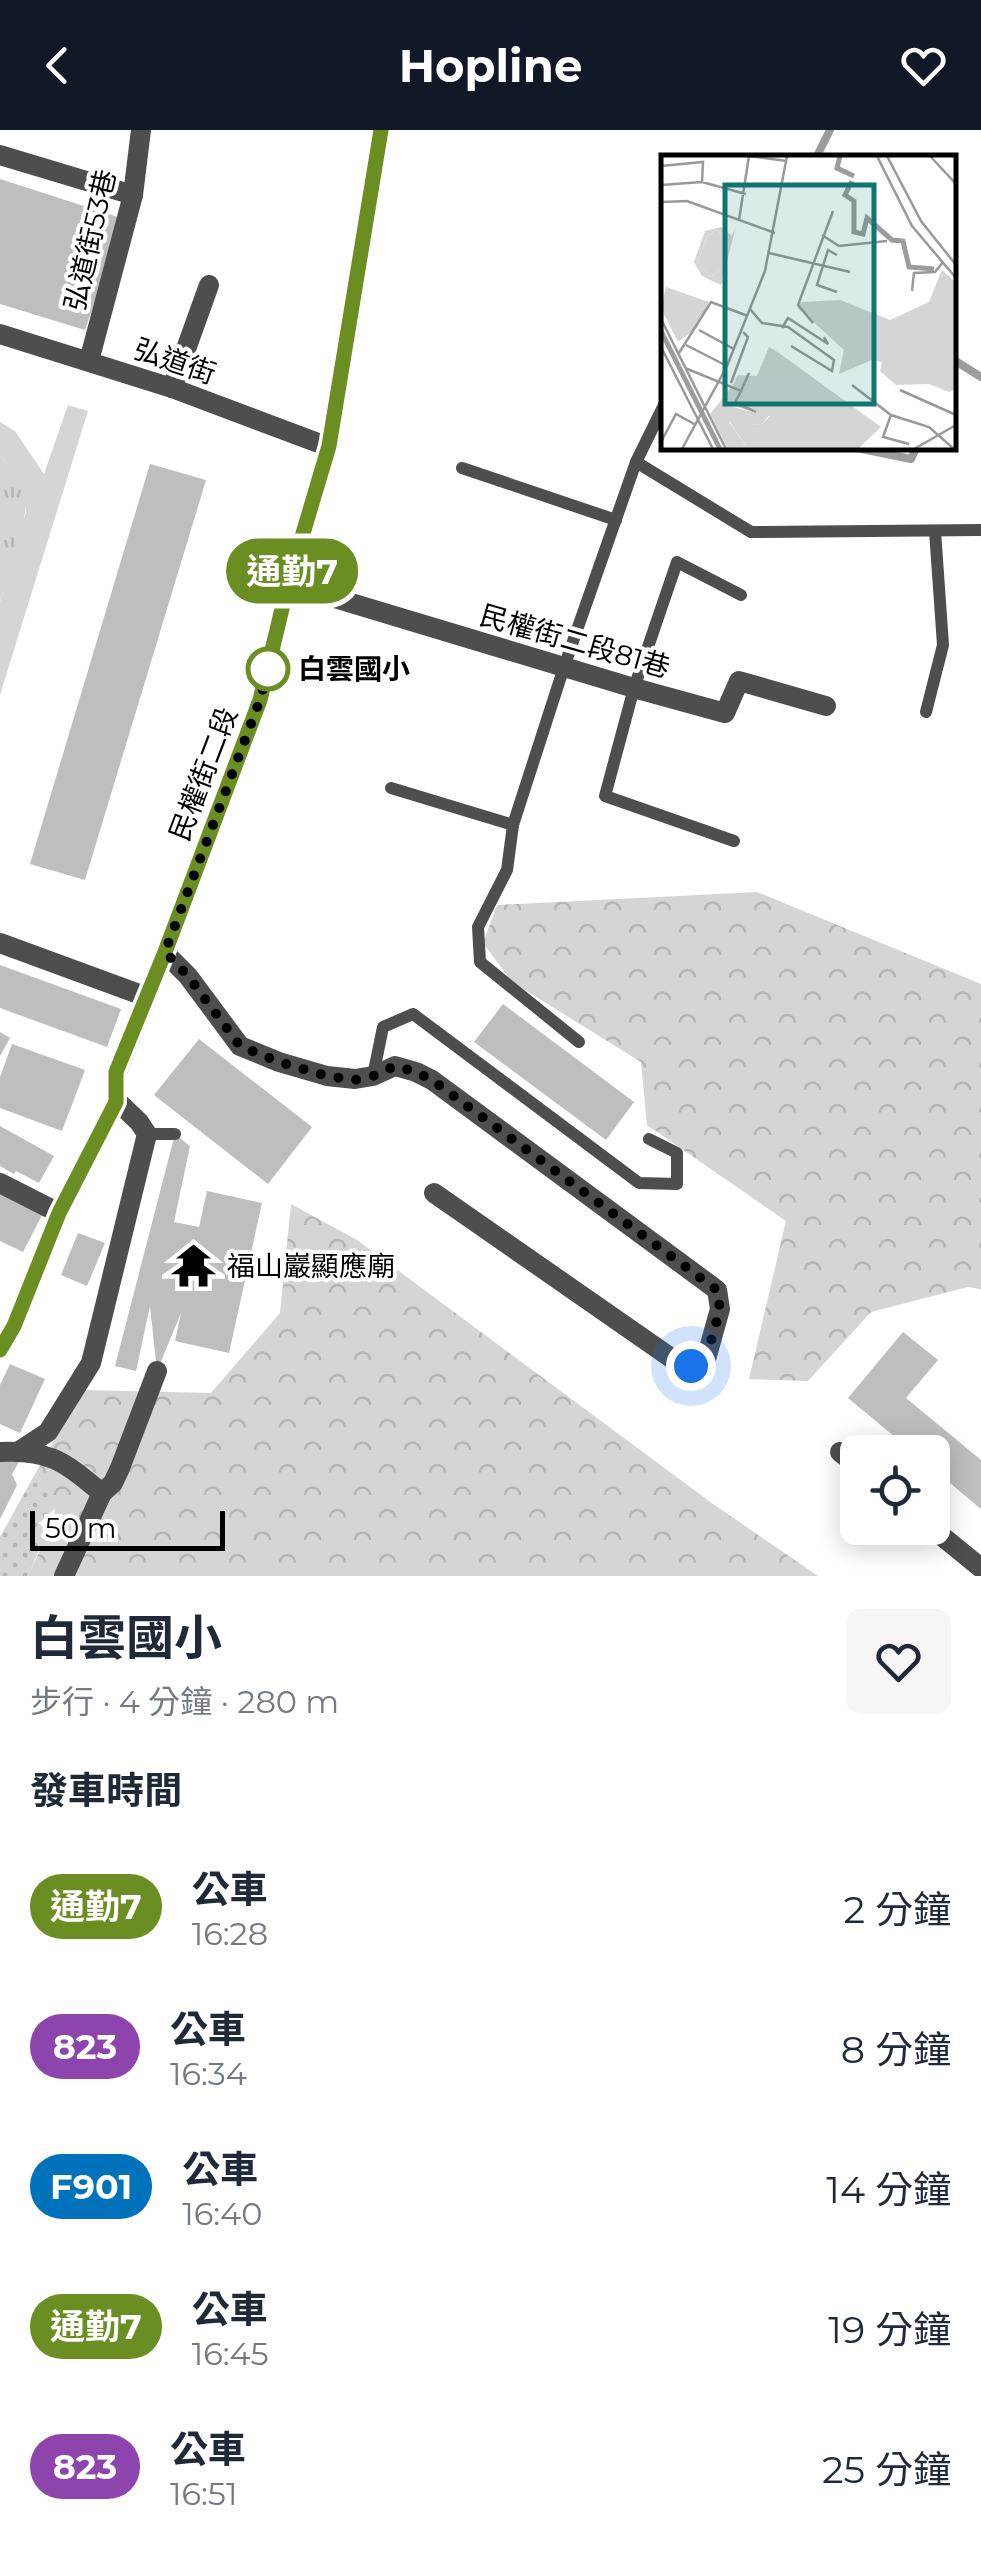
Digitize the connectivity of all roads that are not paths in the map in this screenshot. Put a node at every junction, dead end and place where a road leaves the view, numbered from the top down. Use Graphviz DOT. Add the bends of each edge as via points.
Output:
graph roads {
  1 [pos="140,130"];
  2 [pos="381,130"];
  3 [pos="0,156"];
  4 [pos="134,195"];
  5 [pos="209,284"];
  6 [pos="0,334"];
  7 [pos="88,361"];
  8 [pos="172,388"];
  9 [pos="661,411"];
  10 [pos="329,446"];
  11 [pos="636,462"];
  12 [pos="462,468"];
  13 [pos="616,520"];
  14 [pos="981,530"];
  15 [pos="935,531"];
  16 [pos="288,584"];
  17 [pos="741,596"];
  18 [pos="564,667"];
  19 [pos="634,688"];
  20 [pos="826,706"];
  21 [pos="926,712"];
  22 [pos="391,788"];
  23 [pos="513,825"];
  24 [pos="734,841"];
  25 [pos="0,943"];
  26 [pos="165,952"];
  27 [pos="147,996"];
  28 [pos="580,1042"];
  29 [pos="373,1076"];
  30 [pos="116,1102"];
  31 [pos="147,1134"];
  32 [pos="175,1134"];
  33 [pos="649,1138"];
  34 [pos="0,1182"];
  35 [pos="434,1193"];
  36 [pos="59,1213"];
  37 [pos="7,1322"];
  38 [pos="0,1350"];
  39 [pos="157,1371"];
  40 [pos="9,1451"];
  41 [pos="102,1494"];
  42 [pos="950,1543"];
  43 [pos="981,1568"];
  44 [pos="64,1576"];
  1 -- 4 [label="street, 弘道街53巷"];
  2 -- 10 [label="street, 民權街二段"];
  3 -- 4 [label="street"];
  4 -- 7 [label="street, 弘道街53巷"];
  5 -- 8 [label="street"];
  6 -- 7 [label="street, 弘道街"];
  7 -- 8 [label="street, 弘道街"];
  8 -- 10 [label="street, 弘道街"];
  9 -- 11 [label="lane"];
  10 -- 16 [label="street, 民權街二段"];
  11 -- 13 [label="lane"];
  11 -- 15 [label="lane" via="751,532"];
  12 -- 13 [label="lane"];
  13 -- 18 [label="lane"];
  14 -- 15 [label="lane"];
  15 -- 21 [label="lane" via="943,645"];
  16 -- 18 [label="street, 民權街二段81巷"];
  16 -- 26 [label="street, 民權街二段" via="260,700"];
  17 -- 19 [label="lane" via="676,562"];
  18 -- 19 [label="street, 民權街二段81巷"];
  18 -- 23 [label="lane"];
  19 -- 20 [label="street, 民權街二段81巷" via="725,713 739,680"];
  19 -- 24 [label="lane" via="604,796"];
  22 -- 23 [label="lane"];
  23 -- 28 [label="lane" via="507,870 478,926 480,962"];
  25 -- 27 [label="street"];
  26 -- 27 [label="street, 民權街二段"];
  26 -- 29 [label="street" via="240,1046 327,1076"];
  27 -- 30 [label="street, 民權街二段" via="116,1072"];
  29 -- 33 [label="lane" via="383,1027 413,1014 639,1182 677,1184 676,1153"];
  29 -- 35 [label="street" via="395,1066 432,1080 717,1290 720,1309 706,1359 691,1366 676,1362"];
  30 -- 31 [label="street"];
  30 -- 36 [label="street, 民權街二段"];
  31 -- 32 [label="lane"];
  31 -- 40 [label="street" via="91,1363 48,1432"];
  34 -- 36 [label="street"];
  36 -- 37 [label="street, 民權街二段"];
  37 -- 38 [label="street, 民權街二段"];
  39 -- 41 [label="street" via="120,1468"];
  40 -- 41 [label="street" via="60,1459"];
  41 -- 44 [label="street"];
  42 -- 43 [label="street"];
}
